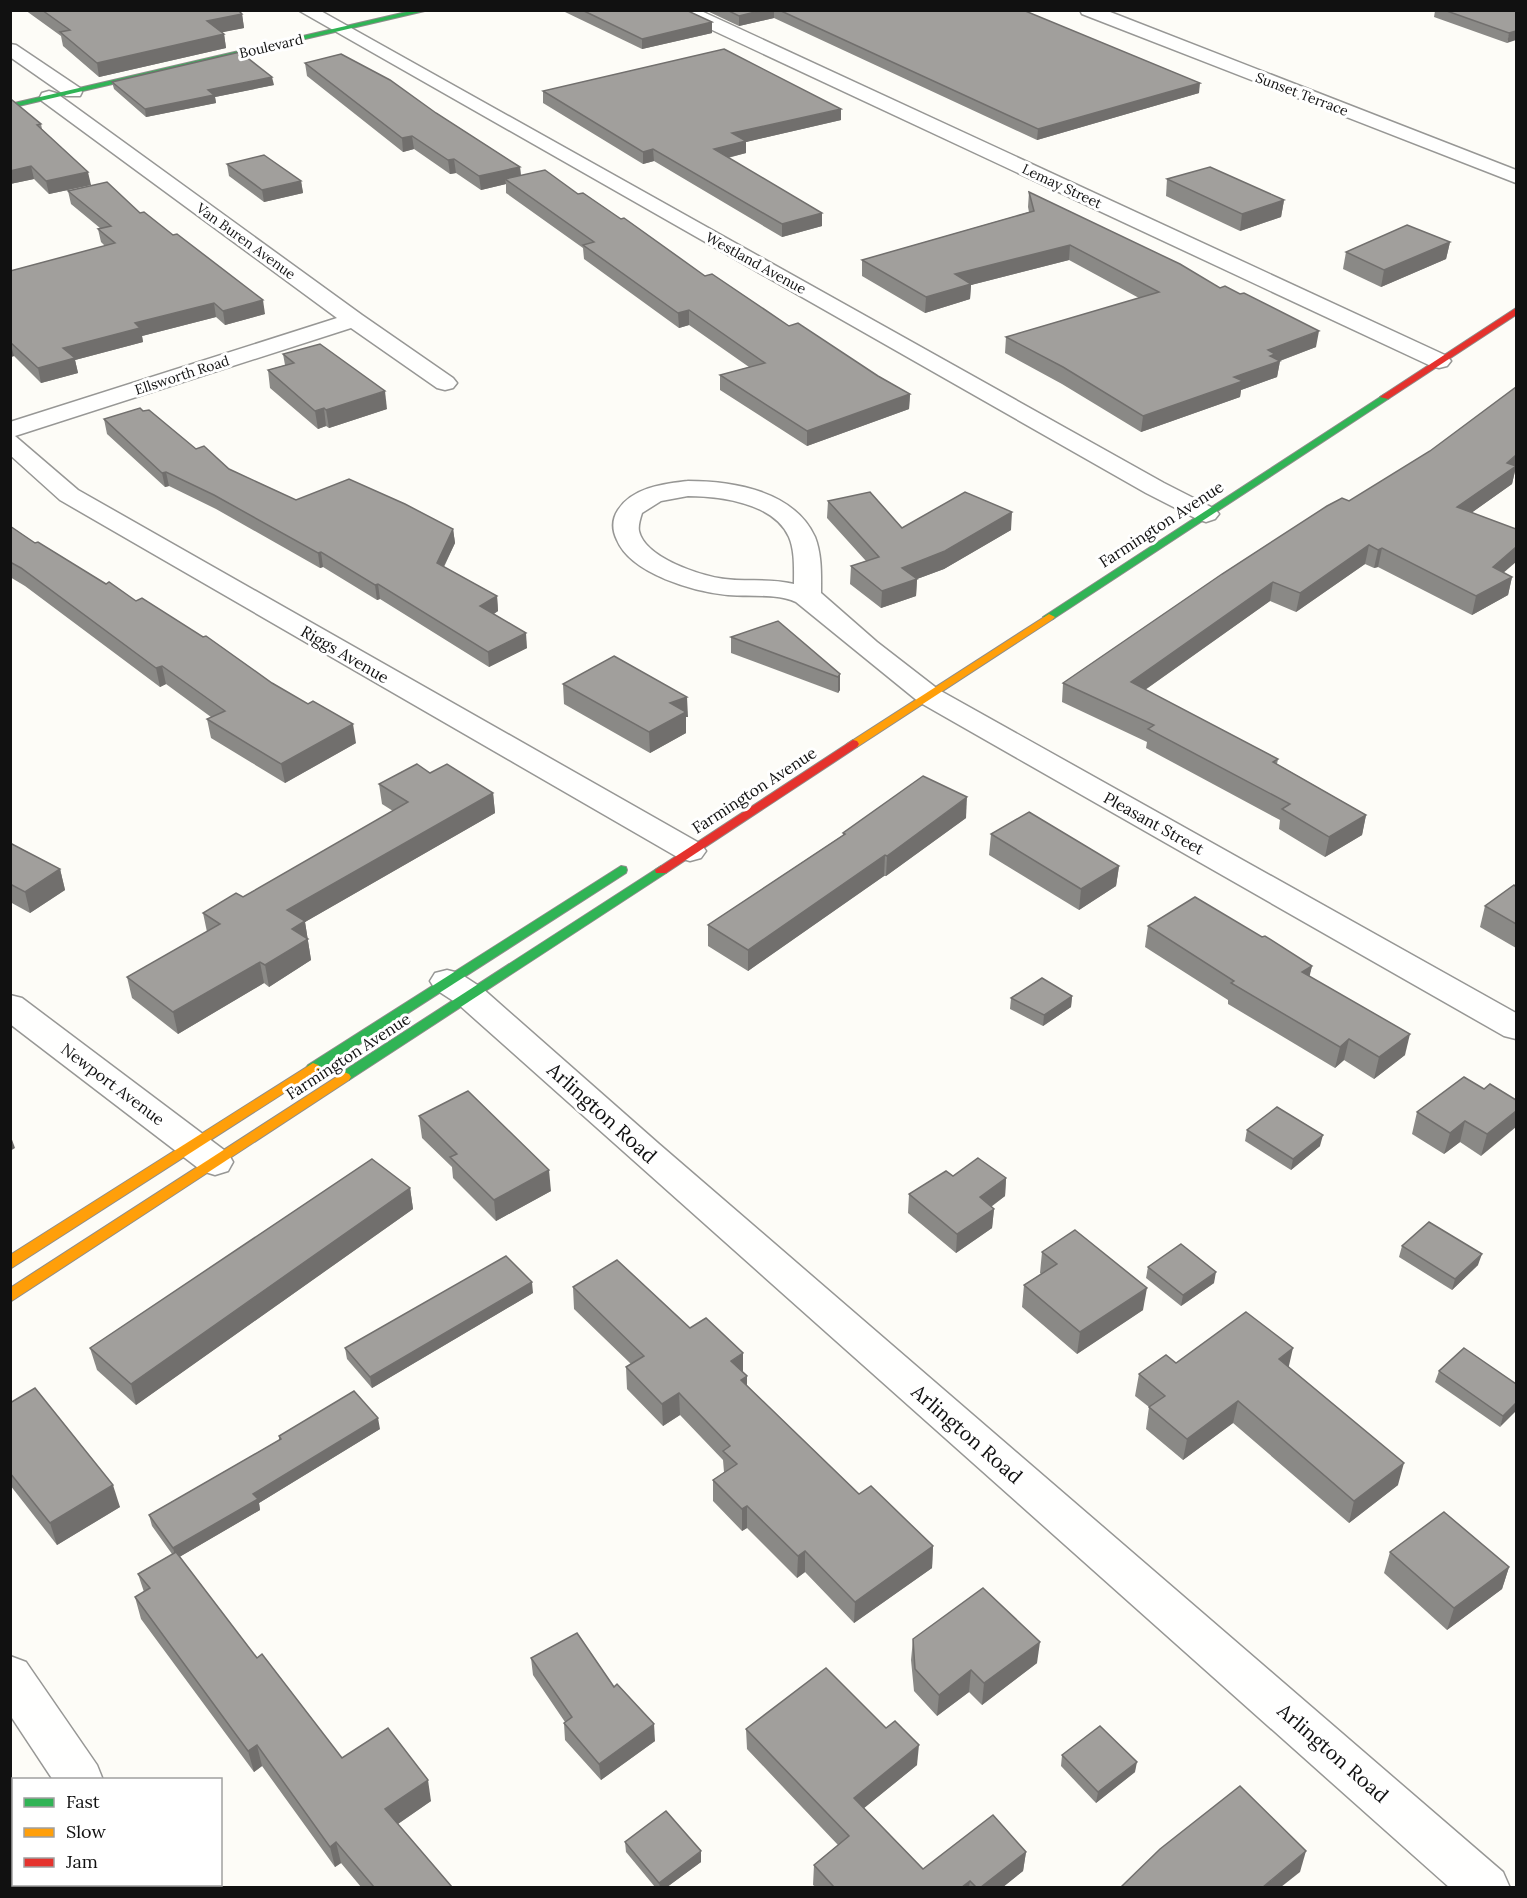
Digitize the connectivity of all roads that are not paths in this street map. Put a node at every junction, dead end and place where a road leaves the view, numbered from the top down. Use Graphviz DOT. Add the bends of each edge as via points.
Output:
graph roads {
  1 [pos="306,10"];
  2 [pos="426,10"];
  3 [pos="684,10"];
  4 [pos="1088,10"];
  5 [pos="341,30"];
  6 [pos="10,49"];
  7 [pos="73,92"];
  8 [pos="49,97"];
  9 [pos="10,106"];
  10 [pos="1516,177"];
  11 [pos="1516,311"];
  12 [pos="354,320"];
  13 [pos="1430,353"];
  14 [pos="1402,364"];
  15 [pos="445,383"];
  16 [pos="10,430"];
  17 [pos="10,442"];
  18 [pos="1191,506"];
  19 [pos="807,596"];
  20 [pos="915,686"];
  21 [pos="675,842"];
  22 [pos="629,864"];
  23 [pos="458,988"];
  24 [pos="10,1006"];
  25 [pos="1516,1028"];
  26 [pos="204,1154"];
  27 [pos="10,1263"];
  28 [pos="10,1296"];
  29 [pos="10,1676"];
  30 [pos="79,1778"];
  31 [pos="1486,1887"];
  1 -- 5 [label="street, Westland Avenue"];
  2 -- 5 [label="main road, Boulevard"];
  3 -- 13 [label="street, Lemay Street"];
  4 -- 10 [label="street, Sunset Terrace"];
  5 -- 7 [label="main road, Boulevard"];
  5 -- 18 [label="street, Westland Avenue"];
  6 -- 7 [label="street"];
  7 -- 8 [label="main road, Boulevard"];
  8 -- 9 [label="main road, Boulevard"];
  8 -- 12 [label="street, Van Buren Avenue"];
  11 -- 13 [label="main road, Farmington Avenue"];
  12 -- 15 [label="street, Van Buren Avenue"];
  12 -- 16 [label="street, Ellsworth Road"];
  13 -- 14 [label="main road, Farmington Avenue"];
  13 -- 18 [label="main road, Farmington Avenue"];
  17 -- 21 [label="street, Riggs Avenue" via="69,495"];
  18 -- 20 [label="main road, Farmington Avenue"];
  19 -- 19 [label="street, Pleasant Street" via="802,536 790,520 762,502 722,490 680,488 645,499 627,516 627,535 636,549 654,563 684,577 725,587 771,589"];
  19 -- 20 [label="street, Pleasant Street"];
  20 -- 21 [label="main road, Farmington Avenue"];
  20 -- 25 [label="street, Pleasant Street"];
  21 -- 23 [label="main road, Farmington Avenue"];
  22 -- 23 [label="main road, Farmington Avenue"];
  23 -- 26 [label="main road, Farmington Avenue"];
  23 -- 26 [label="main road, Farmington Avenue"];
  23 -- 31 [label="street, Arlington Road"];
  24 -- 26 [label="street, Newport Avenue"];
  26 -- 27 [label="main road, Farmington Avenue"];
  26 -- 28 [label="main road, Farmington Avenue"];
  29 -- 30 [label="street"];
}
